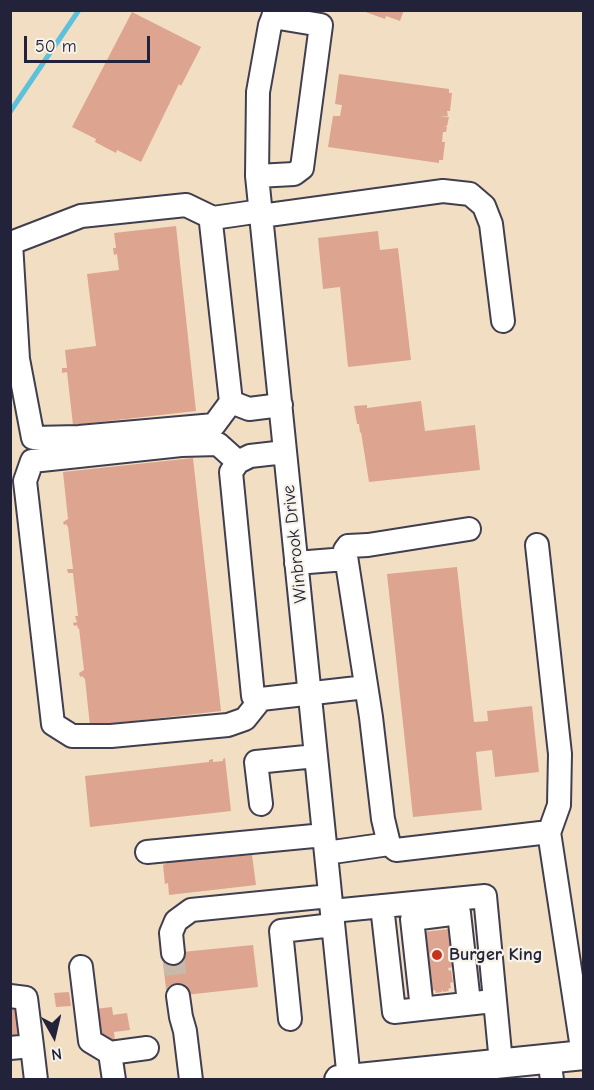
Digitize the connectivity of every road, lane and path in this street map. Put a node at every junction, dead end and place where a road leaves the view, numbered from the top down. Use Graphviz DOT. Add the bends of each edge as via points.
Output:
graph roads {
  1 [pos="274,14"];
  2 [pos="257,176"];
  3 [pos="261,213"];
  4 [pos="213,218"];
  5 [pos="503,321"];
  6 [pos="231,402"];
  7 [pos="280,405"];
  8 [pos="285,452"];
  9 [pos="238,462"];
  10 [pos="469,529"];
  11 [pos="537,545"];
  12 [pos="346,559"];
  13 [pos="297,563"];
  14 [pos="366,687"];
  15 [pos="310,693"];
  16 [pos="261,699"];
  17 [pos="316,756"];
  18 [pos="261,804"];
  19 [pos="549,833"];
  20 [pos="325,844"];
  21 [pos="389,844"];
  22 [pos="147,852"];
  23 [pos="278,900"];
  24 [pos="382,906"];
  25 [pos="332,910"];
  26 [pos="281,931"];
  27 [pos="173,953"];
  28 [pos="81,967"];
  29 [pos="10,996"];
  30 [pos="178,996"];
  31 [pos="495,1000"];
  32 [pos="469,1004"];
  33 [pos="422,1009"];
  34 [pos="290,1019"];
  35 [pos="21,1047"];
  36 [pos="147,1048"];
  37 [pos="110,1053"];
  38 [pos="583,1055"];
  39 [pos="485,1069"];
  40 [pos="550,1069"];
  41 [pos="345,1079"];
  42 [pos="36,1080"];
  43 [pos="114,1080"];
  44 [pos="191,1080"];
  1 -- 2 [label="street, Winbrook Drive" via="258,92"];
  1 -- 2 [label="street" via="321,26 302,168 294,174"];
  2 -- 3 [label="street, Winbrook Drive"];
  3 -- 4 [label="street"];
  3 -- 5 [label="street" via="443,191 470,194 484,206 491,224"];
  3 -- 7 [label="street, Winbrook Drive"];
  4 -- 6 [label="street"];
  4 -- 6 [label="street" via="186,205 81,216 11,243 18,359 33,438 214,425"];
  6 -- 7 [label="street" via="249,409"];
  7 -- 8 [label="street, Winbrook Drive"];
  8 -- 9 [label="street" via="250,456"];
  8 -- 13 [label="street, Winbrook Drive"];
  9 -- 16 [label="street" via="231,472 253,696"];
  9 -- 16 [label="street" via="218,444 181,445 32,461 25,481 53,724 72,736 228,724 244,719"];
  10 -- 12 [label="street" via="348,546"];
  11 -- 19 [label="street" via="560,754 559,805"];
  12 -- 13 [label="street"];
  12 -- 14 [label="street"];
  13 -- 15 [label="street, Winbrook Drive"];
  14 -- 15 [label="street"];
  14 -- 21 [label="street"];
  15 -- 16 [label="street"];
  15 -- 17 [label="street, Winbrook Drive"];
  17 -- 18 [label="street" via="256,762"];
  17 -- 20 [label="street, Winbrook Drive"];
  19 -- 21 [label="street" via="396,850"];
  19 -- 38 [label="street"];
  20 -- 21 [label="street"];
  20 -- 22 [label="street"];
  20 -- 25 [label="street, Winbrook Drive"];
  23 -- 25 [label="street"];
  23 -- 26 [label="street"];
  23 -- 27 [label="street" via="191,910 176,921 171,933"];
  24 -- 25 [label="street"];
  24 -- 31 [label="street" via="485,896"];
  24 -- 33 [label="street" via="394,1012"];
  25 -- 26 [label="street"];
  25 -- 41 [label="street, Winbrook Drive"];
  26 -- 34 [label="street"];
  28 -- 37 [label="street" via="90,1041"];
  29 -- 35 [label="street" via="26,998"];
  30 -- 44 [label="street"];
  31 -- 32 [label="street"];
  31 -- 39 [label="street"];
  32 -- 33 [label="street"];
  32 -- 33 [label="street" via="459,913 412,919"];
  35 -- 42 [label="street"];
  36 -- 37 [label="street"];
  37 -- 43 [label="street"];
  38 -- 40 [label="main road"];
  39 -- 40 [label="main road"];
  39 -- 41 [label="main road"];
}
